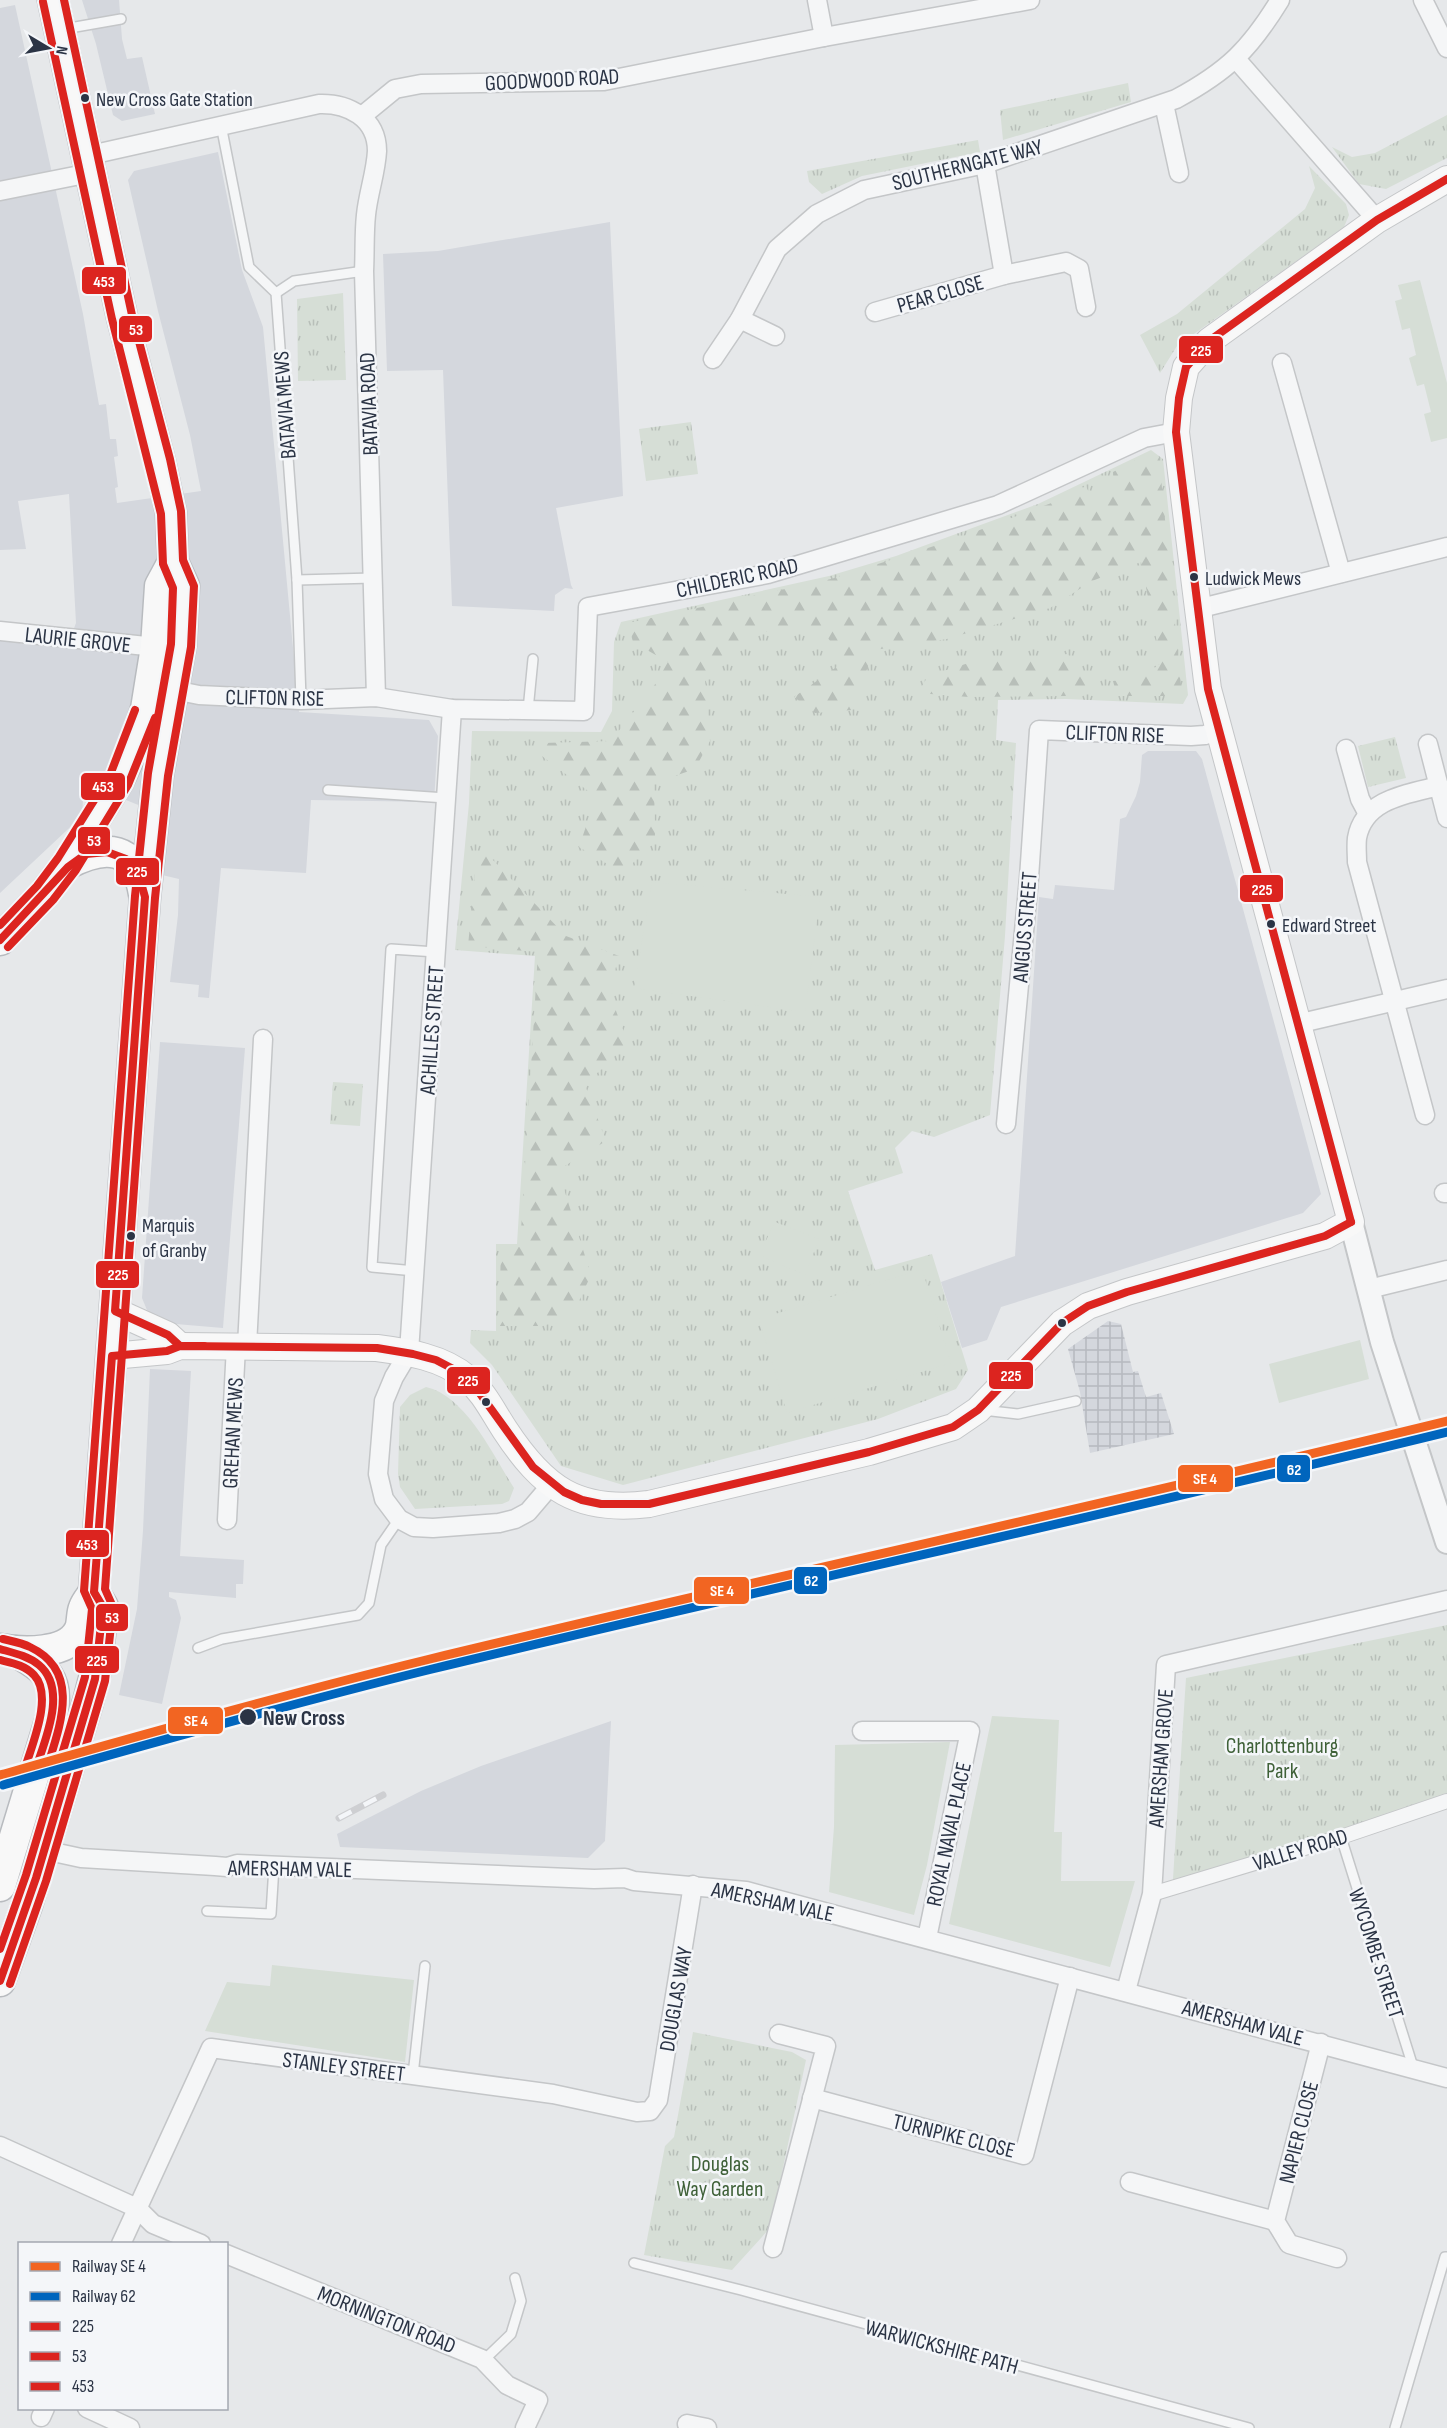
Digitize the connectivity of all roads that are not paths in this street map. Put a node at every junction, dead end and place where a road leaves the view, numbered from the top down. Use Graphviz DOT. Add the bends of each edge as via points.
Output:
graph roads {
  1 [pos="52,0"];
  2 [pos="817,0"];
  3 [pos="1030,0"];
  4 [pos="1280,0"];
  5 [pos="1423,0"];
  6 [pos="121,20"];
  7 [pos="59,30"];
  8 [pos="824,37"];
  9 [pos="1447,48"];
  10 [pos="1236,59"];
  11 [pos="1164,104"];
  12 [pos="362,116"];
  13 [pos="221,125"];
  14 [pos="88,164"];
  15 [pos="985,164"];
  16 [pos="1179,173"];
  17 [pos="1447,178"];
  18 [pos="0,191"];
  19 [pos="1377,219"];
  20 [pos="364,271"];
  21 [pos="1004,275"];
  22 [pos="276,292"];
  23 [pos="1086,307"];
  24 [pos="875,312"];
  25 [pos="740,319"];
  26 [pos="775,336"];
  27 [pos="713,359"];
  28 [pos="1282,363"];
  29 [pos="1176,432"];
  30 [pos="1447,547"];
  31 [pos="173,562"];
  32 [pos="1341,573"];
  33 [pos="373,578"];
  34 [pos="297,580"];
  35 [pos="1197,609"];
  36 [pos="0,631"];
  37 [pos="156,647"];
  38 [pos="533,659"];
  39 [pos="174,690"];
  40 [pos="376,697"];
  41 [pos="302,700"];
  42 [pos="452,709"];
  43 [pos="528,710"];
  44 [pos="1218,729"];
  45 [pos="1038,730"];
  46 [pos="1428,744"];
  47 [pos="1346,749"];
  48 [pos="1439,786"];
  49 [pos="328,790"];
  50 [pos="446,798"];
  51 [pos="1368,814"];
  52 [pos="1447,818"];
  53 [pos="67,864"];
  54 [pos="145,897"];
  55 [pos="0,940"];
  56 [pos="436,952"];
  57 [pos="1447,989"];
  58 [pos="1394,1001"];
  59 [pos="1298,1024"];
  60 [pos="262,1039"];
  61 [pos="1425,1115"];
  62 [pos="1006,1124"];
  63 [pos="1350,1222"];
  64 [pos="415,1270"];
  65 [pos="1447,1270"];
  66 [pos="1369,1289"];
  67 [pos="115,1311"];
  68 [pos="180,1346"];
  69 [pos="242,1346"];
  70 [pos="409,1352"];
  71 [pos="112,1356"];
  72 [pos="1076,1401"];
  73 [pos="978,1410"];
  74 [pos="551,1485"];
  75 [pos="227,1520"];
  76 [pos="399,1520"];
  77 [pos="1447,1542"];
  78 [pos="94,1592"];
  79 [pos="1447,1600"];
  80 [pos="198,1648"];
  81 [pos="7,1650"];
  82 [pos="862,1731"];
  83 [pos="1447,1801"];
  84 [pos="1341,1837"];
  85 [pos="46,1843"];
  86 [pos="274,1866"];
  87 [pos="693,1885"];
  88 [pos="0,1886"];
  89 [pos="1152,1894"];
  90 [pos="207,1911"];
  91 [pos="927,1938"];
  92 [pos="425,1966"];
  93 [pos="1070,1977"];
  94 [pos="0,1981"];
  95 [pos="1126,1991"];
  96 [pos="779,2034"];
  97 [pos="1321,2043"];
  98 [pos="1414,2070"];
  99 [pos="412,2075"];
  100 [pos="1447,2078"];
  101 [pos="812,2098"];
  102 [pos="650,2110"];
  103 [pos="0,2146"];
  104 [pos="1130,2182"];
  105 [pos="137,2208"];
  106 [pos="1275,2221"];
  107 [pos="122,2242"];
  108 [pos="196,2242"];
  109 [pos="773,2248"];
  110 [pos="228,2255"];
  111 [pos="1447,2257"];
  112 [pos="1336,2258"];
  113 [pos="634,2264"];
  114 [pos="515,2278"];
  115 [pos="484,2360"];
  116 [pos="89,2410"];
  117 [pos="687,2424"];
  118 [pos="130,2428"];
  119 [pos="525,2428"];
  120 [pos="707,2428"];
  121 [pos="1249,2428"];
  122 [pos="1395,2428"];
  1 -- 7 [label="highway"];
  2 -- 8 [label="street"];
  3 -- 8 [label="street, GOODWOOD ROAD"];
  4 -- 10 [label="street, SOUTHERNGATE WAY" via="1260,33"];
  5 -- 9 [label="street"];
  6 -- 7 [label="lane"];
  7 -- 14 [label="highway"];
  8 -- 12 [label="street, GOODWOOD ROAD" via="604,81 421,84 395,89"];
  10 -- 11 [label="street, SOUTHERNGATE WAY" via="1204,83"];
  10 -- 19 [label="street"];
  11 -- 15 [label="street, SOUTHERNGATE WAY"];
  11 -- 16 [label="street"];
  12 -- 13 [label="street" via="347,107 319,104"];
  12 -- 20 [label="street, BATAVIA ROAD" via="372,130 377,150 366,215"];
  13 -- 14 [label="street"];
  13 -- 22 [label="lane" via="249,267"];
  14 -- 18 [label="street"];
  14 -- 31 [label="highway" via="169,503"];
  15 -- 21 [label="street, PEAR CLOSE"];
  15 -- 25 [label="street, SOUTHERNGATE WAY" via="864,190 817,214 777,249"];
  17 -- 19 [label="main road"];
  19 -- 29 [label="main road" via="1209,341 1186,367"];
  20 -- 22 [label="lane" via="294,281"];
  20 -- 33 [label="street, BATAVIA ROAD"];
  21 -- 23 [label="street, PEAR CLOSE" via="1066,262 1079,269"];
  21 -- 24 [label="street, PEAR CLOSE"];
  22 -- 34 [label="lane, BATAVIA MEWS"];
  25 -- 26 [label="street"];
  25 -- 27 [label="street, SOUTHERNGATE WAY"];
  28 -- 32 [label="street"];
  29 -- 35 [label="main road"];
  29 -- 43 [label="street, CHILDERIC ROAD" via="1144,438 998,505 768,574 588,607 584,711"];
  30 -- 32 [label="street"];
  31 -- 37 [label="highway" via="160,586"];
  31 -- 39 [label="highway" via="184,586"];
  32 -- 35 [label="street"];
  33 -- 34 [label="lane"];
  33 -- 40 [label="street, BATAVIA ROAD"];
  34 -- 41 [label="lane, BATAVIA MEWS"];
  35 -- 44 [label="main road"];
  36 -- 37 [label="street, LAURIE GROVE"];
  37 -- 53 [label="highway" via="146,709 130,756"];
  38 -- 43 [label="lane"];
  39 -- 41 [label="street, CLIFTON RISE" via="199,695"];
  39 -- 54 [label="highway" via="157,783"];
  40 -- 41 [label="street, CLIFTON RISE"];
  40 -- 42 [label="street, CHILDERIC ROAD"];
  42 -- 43 [label="street, CHILDERIC ROAD"];
  42 -- 50 [label="street, ACHILLES STREET"];
  44 -- 45 [label="street, CLIFTON RISE" via="1191,736"];
  44 -- 59 [label="main road"];
  45 -- 62 [label="street, ANGUS STREET" via="1029,878"];
  46 -- 48 [label="street"];
  47 -- 51 [label="street"];
  48 -- 51 [label="street" via="1386,800"];
  48 -- 52 [label="street"];
  49 -- 50 [label="lane"];
  50 -- 56 [label="street, ACHILLES STREET"];
  51 -- 58 [label="street" via="1357,837 1357,862"];
  53 -- 54 [label="highway" via="102,850 114,853 135,865"];
  53 -- 55 [label="highway"];
  54 -- 67 [label="highway"];
  56 -- 64 [label="street, ACHILLES STREET"];
  56 -- 64 [label="lane" via="391,949 381,1091 372,1268"];
  57 -- 58 [label="street"];
  58 -- 59 [label="street"];
  58 -- 61 [label="street"];
  59 -- 63 [label="main road"];
  60 -- 69 [label="street, GREHAN MEWS"];
  63 -- 66 [label="street"];
  63 -- 73 [label="main road" via="1325,1236 1088,1306 1062,1323"];
  64 -- 70 [label="street, ACHILLES STREET"];
  65 -- 66 [label="street"];
  66 -- 77 [label="street" via="1382,1342"];
  67 -- 68 [label="main road" via="168,1335"];
  67 -- 71 [label="highway"];
  68 -- 69 [label="main road"];
  68 -- 71 [label="main road" via="167,1351"];
  69 -- 70 [label="main road"];
  69 -- 75 [label="street, GREHAN MEWS"];
  70 -- 74 [label="main road" via="449,1366 468,1378 485,1397 529,1465"];
  70 -- 76 [label="street" via="384,1401 378,1474 384,1499"];
  71 -- 78 [label="highway"];
  72 -- 73 [label="lane" via="1018,1414"];
  73 -- 74 [label="main road" via="953,1427 918,1439 649,1504 610,1506 581,1500"];
  74 -- 76 [label="street" via="528,1512 499,1523 433,1528 414,1527"];
  76 -- 80 [label="lane" via="381,1545 369,1603 358,1615 222,1639"];
  78 -- 81 [label="highway" via="84,1607 81,1628 70,1642 60,1647"];
  78 -- 85 [label="highway, bridge" via="103,1607 96,1671"];
  79 -- 89 [label="street, AMERSHAM GROVE" via="1166,1665"];
  81 -- 88 [label="highway, bridge" via="44,1670 55,1700"];
  82 -- 91 [label="street, ROYAL NAVAL PLACE" via="970,1731"];
  83 -- 84 [label="street, VALLEY ROAD"];
  84 -- 89 [label="street, VALLEY ROAD"];
  84 -- 98 [label="lane, WYCOMBE STREET"];
  85 -- 86 [label="street, AMERSHAM VALE" via="81,1858"];
  85 -- 94 [label="highway"];
  86 -- 87 [label="street, AMERSHAM VALE" via="625,1878"];
  86 -- 90 [label="lane" via="271,1914"];
  87 -- 91 [label="street, AMERSHAM VALE" via="746,1891"];
  87 -- 102 [label="street, DOUGLAS WAY" via="658,2100"];
  89 -- 95 [label="street, AMERSHAM GROVE"];
  91 -- 93 [label="street, AMERSHAM VALE"];
  92 -- 99 [label="lane"];
  93 -- 95 [label="street, AMERSHAM VALE"];
  93 -- 101 [label="street, TURNPIKE CLOSE" via="1024,2154"];
  95 -- 97 [label="street, AMERSHAM VALE"];
  96 -- 101 [label="street" via="826,2046"];
  97 -- 98 [label="street, AMERSHAM VALE"];
  97 -- 106 [label="street, NAPIER CLOSE"];
  98 -- 100 [label="street, AMERSHAM VALE"];
  99 -- 102 [label="street, STANLEY STREET" via="553,2094 637,2112"];
  99 -- 105 [label="street, STANLEY STREET" via="211,2048"];
  101 -- 109 [label="street"];
  103 -- 105 [label="street"];
  104 -- 106 [label="street"];
  105 -- 107 [label="street, STANLEY STREET"];
  105 -- 108 [label="street" via="153,2224"];
  106 -- 112 [label="street" via="1289,2244"];
  110 -- 115 [label="street, MORNINGTON ROAD"];
  111 -- 122 [label="lane"];
  113 -- 121 [label="lane, WARWICKSHIRE PATH"];
  114 -- 115 [label="lane" via="521,2301 511,2334"];
  115 -- 119 [label="street, MORNINGTON ROAD" via="507,2385 538,2400"];
  116 -- 118 [label="street"];
  117 -- 120 [label="street"];
}
